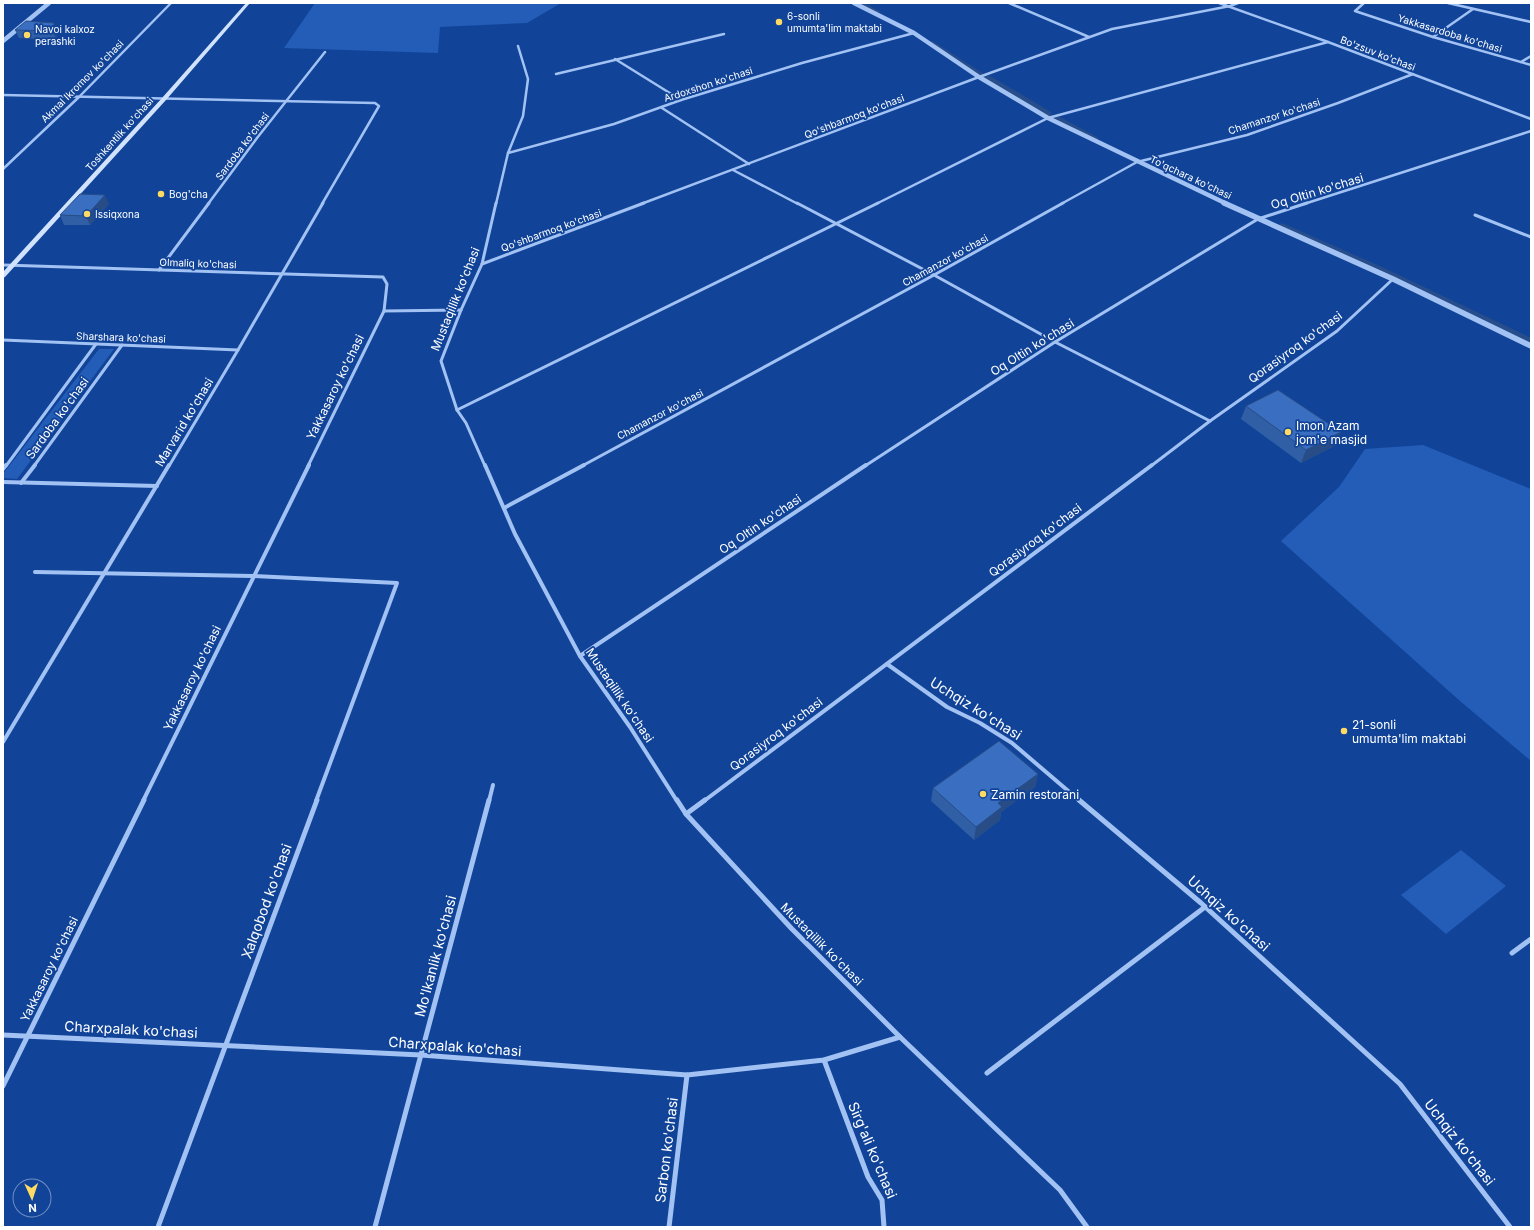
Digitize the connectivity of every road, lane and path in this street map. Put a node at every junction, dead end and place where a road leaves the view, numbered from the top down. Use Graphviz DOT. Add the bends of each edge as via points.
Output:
graph roads {
  1 [pos="49,3"];
  2 [pos="171,3"];
  3 [pos="248,3"];
  4 [pos="854,3"];
  5 [pos="1009,3"];
  6 [pos="1219,3"];
  7 [pos="1238,3"];
  8 [pos="1364,3"];
  9 [pos="1448,3"];
  10 [pos="1230,6"];
  11 [pos="1473,9"];
  12 [pos="1531,22"];
  13 [pos="914,33"];
  14 [pos="724,34"];
  15 [pos="1090,37"];
  16 [pos="1434,37"];
  17 [pos="3,40"];
  18 [pos="1328,42"];
  19 [pos="518,46"];
  20 [pos="325,52"];
  21 [pos="1531,56"];
  22 [pos="615,59"];
  23 [pos="1521,62"];
  24 [pos="1531,65"];
  25 [pos="556,74"];
  26 [pos="1413,74"];
  27 [pos="979,77"];
  28 [pos="3,95"];
  29 [pos="79,97"];
  30 [pos="164,99"];
  31 [pos="681,100"];
  32 [pos="285,102"];
  33 [pos="662,108"];
  34 [pos="1048,118"];
  35 [pos="1531,119"];
  36 [pos="1531,131"];
  37 [pos="508,153"];
  38 [pos="1137,162"];
  39 [pos="749,164"];
  40 [pos="3,169"];
  41 [pos="733,170"];
  42 [pos="1475,215"];
  43 [pos="1258,219"];
  44 [pos="837,224"];
  45 [pos="1531,237"];
  46 [pos="482,264"];
  47 [pos="3,265"];
  48 [pos="12,265"];
  49 [pos="159,270"];
  50 [pos="281,274"];
  51 [pos="934,275"];
  52 [pos="3,276"];
  53 [pos="382,277"];
  54 [pos="1393,279"];
  55 [pos="460,310"];
  56 [pos="384,311"];
  57 [pos="3,340"];
  58 [pos="1055,342"];
  59 [pos="96,344"];
  60 [pos="122,345"];
  61 [pos="1531,346"];
  62 [pos="238,350"];
  63 [pos="457,410"];
  64 [pos="1210,421"];
  65 [pos="3,469"];
  66 [pos="3,482"];
  67 [pos="21,483"];
  68 [pos="157,486"];
  69 [pos="504,508"];
  70 [pos="35,572"];
  71 [pos="105,574"];
  72 [pos="253,576"];
  73 [pos="580,656"];
  74 [pos="887,664"];
  75 [pos="3,742"];
  76 [pos="493,785"];
  77 [pos="686,814"];
  78 [pos="1205,906"];
  79 [pos="1531,939"];
  80 [pos="1512,953"];
  81 [pos="3,1035"];
  82 [pos="27,1036"];
  83 [pos="900,1036"];
  84 [pos="226,1045"];
  85 [pos="420,1055"];
  86 [pos="824,1060"];
  87 [pos="988,1073"];
  88 [pos="687,1075"];
  89 [pos="3,1086"];
  90 [pos="158,1227"];
  91 [pos="375,1227"];
  92 [pos="669,1227"];
  93 [pos="884,1227"];
  94 [pos="1088,1227"];
  95 [pos="1510,1227"];
  1 -- 17 [label="street"];
  2 -- 29 [label="street, Akmal Ikromov ko'chasi"];
  3 -- 30 [label="main road, Toshkentlik ko'chasi"];
  4 -- 13 [label="street, To'qchara ko'chasi"];
  5 -- 15 [label="street"];
  6 -- 10 [label="street, Bo'zsuv ko'chasi"];
  7 -- 10 [label="street, Qo'shbarmoq ko'chasi"];
  8 -- 16 [label="street, Yakkasardoba ko'chasi" via="1354,11"];
  9 -- 11 [label="street"];
  10 -- 15 [label="street, Qo'shbarmoq ko'chasi" via="1112,29"];
  10 -- 18 [label="street, Bo'zsuv ko'chasi"];
  11 -- 12 [label="street"];
  11 -- 16 [label="street"];
  13 -- 27 [label="street, To'qchara ko'chasi"];
  13 -- 31 [label="street, Ardoxshon ko'chasi" via="802,63"];
  14 -- 22 [label="street"];
  15 -- 27 [label="street, Qo'shbarmoq ko'chasi"];
  16 -- 23 [label="street, Yakkasardoba ko'chasi"];
  18 -- 26 [label="street, Bo'zsuv ko'chasi"];
  18 -- 34 [label="street"];
  19 -- 37 [label="street, Mustaqillik ko'chasi" via="528,79 524,116"];
  20 -- 32 [label="street, Sardoba ko'chasi"];
  21 -- 23 [label="street"];
  22 -- 25 [label="street"];
  22 -- 31 [label="street"];
  23 -- 24 [label="street, Yakkasardoba ko'chasi"];
  26 -- 35 [label="street, Bo'zsuv ko'chasi"];
  26 -- 38 [label="street, Chamanzor ko'chasi" via="1247,136"];
  27 -- 34 [label="street, To'qchara ko'chasi"];
  27 -- 39 [label="street, Qo'shbarmoq ko'chasi"];
  28 -- 29 [label="street"];
  29 -- 30 [label="street"];
  29 -- 40 [label="street, Akmal Ikromov ko'chasi"];
  30 -- 32 [label="street"];
  30 -- 48 [label="main road, Toshkentlik ko'chasi"];
  31 -- 33 [label="street, Ardoxshon ko'chasi"];
  32 -- 49 [label="street, Sardoba ko'chasi"];
  32 -- 50 [label="street, Marvarid ko'chasi" via="374,103 379,106"];
  33 -- 37 [label="street, Ardoxshon ko'chasi"];
  33 -- 39 [label="street"];
  34 -- 38 [label="street, To'qchara ko'chasi"];
  34 -- 44 [label="street"];
  36 -- 43 [label="street, Oq Oltin ko'chasi"];
  37 -- 46 [label="street, Mustaqillik ko'chasi"];
  38 -- 43 [label="street, To'qchara ko'chasi"];
  38 -- 51 [label="street, Chamanzor ko'chasi"];
  39 -- 41 [label="street, Qo'shbarmoq ko'chasi"];
  41 -- 44 [label="street"];
  41 -- 46 [label="street, Qo'shbarmoq ko'chasi"];
  42 -- 45 [label="street"];
  43 -- 54 [label="street, To'qchara ko'chasi"];
  43 -- 58 [label="street, Oq Oltin ko'chasi"];
  44 -- 51 [label="street"];
  44 -- 63 [label="street"];
  46 -- 55 [label="street, Mustaqillik ko'chasi"];
  47 -- 48 [label="street, Olmaliq ko'chasi"];
  48 -- 49 [label="street, Olmaliq ko'chasi"];
  48 -- 52 [label="main road, Toshkentlik ko'chasi"];
  49 -- 50 [label="street, Olmaliq ko'chasi"];
  50 -- 53 [label="street, Olmaliq ko'chasi"];
  50 -- 62 [label="street, Marvarid ko'chasi"];
  51 -- 58 [label="street"];
  51 -- 69 [label="street, Chamanzor ko'chasi"];
  53 -- 56 [label="street, Yakkasaroy ko'chasi" via="387,284"];
  54 -- 61 [label="street, To'qchara ko'chasi"];
  54 -- 64 [label="street, Qorasiyroq ko'chasi" via="1338,331"];
  55 -- 56 [label="street"];
  55 -- 63 [label="street, Mustaqillik ko'chasi" via="441,360"];
  56 -- 72 [label="street, Yakkasaroy ko'chasi"];
  57 -- 59 [label="street, Sharshara ko'chasi"];
  58 -- 64 [label="street"];
  58 -- 73 [label="street, Oq Oltin ko'chasi" via="824,492"];
  59 -- 60 [label="street, Sharshara ko'chasi"];
  59 -- 65 [label="street, Sardoba ko'chasi"];
  60 -- 62 [label="street, Sharshara ko'chasi"];
  60 -- 67 [label="street, Sardoba ko'chasi"];
  62 -- 68 [label="street, Marvarid ko'chasi"];
  63 -- 69 [label="street, Mustaqillik ko'chasi" via="466,423"];
  64 -- 74 [label="street, Qorasiyroq ko'chasi"];
  66 -- 67 [label="street"];
  67 -- 68 [label="street"];
  68 -- 71 [label="street, Marvarid ko'chasi"];
  69 -- 73 [label="street, Mustaqillik ko'chasi" via="515,534"];
  70 -- 71 [label="street"];
  71 -- 72 [label="street"];
  71 -- 75 [label="street, Marvarid ko'chasi"];
  72 -- 82 [label="street, Yakkasaroy ko'chasi"];
  72 -- 84 [label="street, Xalqobod ko'chasi" via="397,583"];
  73 -- 77 [label="street, Mustaqillik ko'chasi"];
  74 -- 77 [label="street, Qorasiyroq ko'chasi"];
  74 -- 78 [label="street, Uchqiz ko'chasi" via="947,707 1012,743"];
  76 -- 85 [label="street, Mo'lkanlik ko'chasi"];
  77 -- 83 [label="street, Mustaqillik ko'chasi" via="792,929"];
  78 -- 87 [label="street"];
  78 -- 95 [label="street, Uchqiz ko'chasi" via="1400,1084"];
  79 -- 80 [label="street"];
  81 -- 82 [label="street, Charxpalak ko'chasi"];
  82 -- 84 [label="street, Charxpalak ko'chasi"];
  82 -- 89 [label="street, Yakkasaroy ko'chasi"];
  83 -- 86 [label="street, Charxpalak ko'chasi"];
  83 -- 94 [label="street, Mustaqillik ko'chasi" via="1060,1190"];
  84 -- 85 [label="street, Charxpalak ko'chasi"];
  84 -- 90 [label="street, Xalqobod ko'chasi"];
  85 -- 88 [label="street, Charxpalak ko'chasi"];
  85 -- 91 [label="street, Mo'lkanlik ko'chasi"];
  86 -- 88 [label="street, Charxpalak ko'chasi"];
  86 -- 93 [label="street, Sirg'ali ko'chasi" via="868,1177 884,1201"];
  88 -- 92 [label="street, Sarbon ko'chasi"];
}
